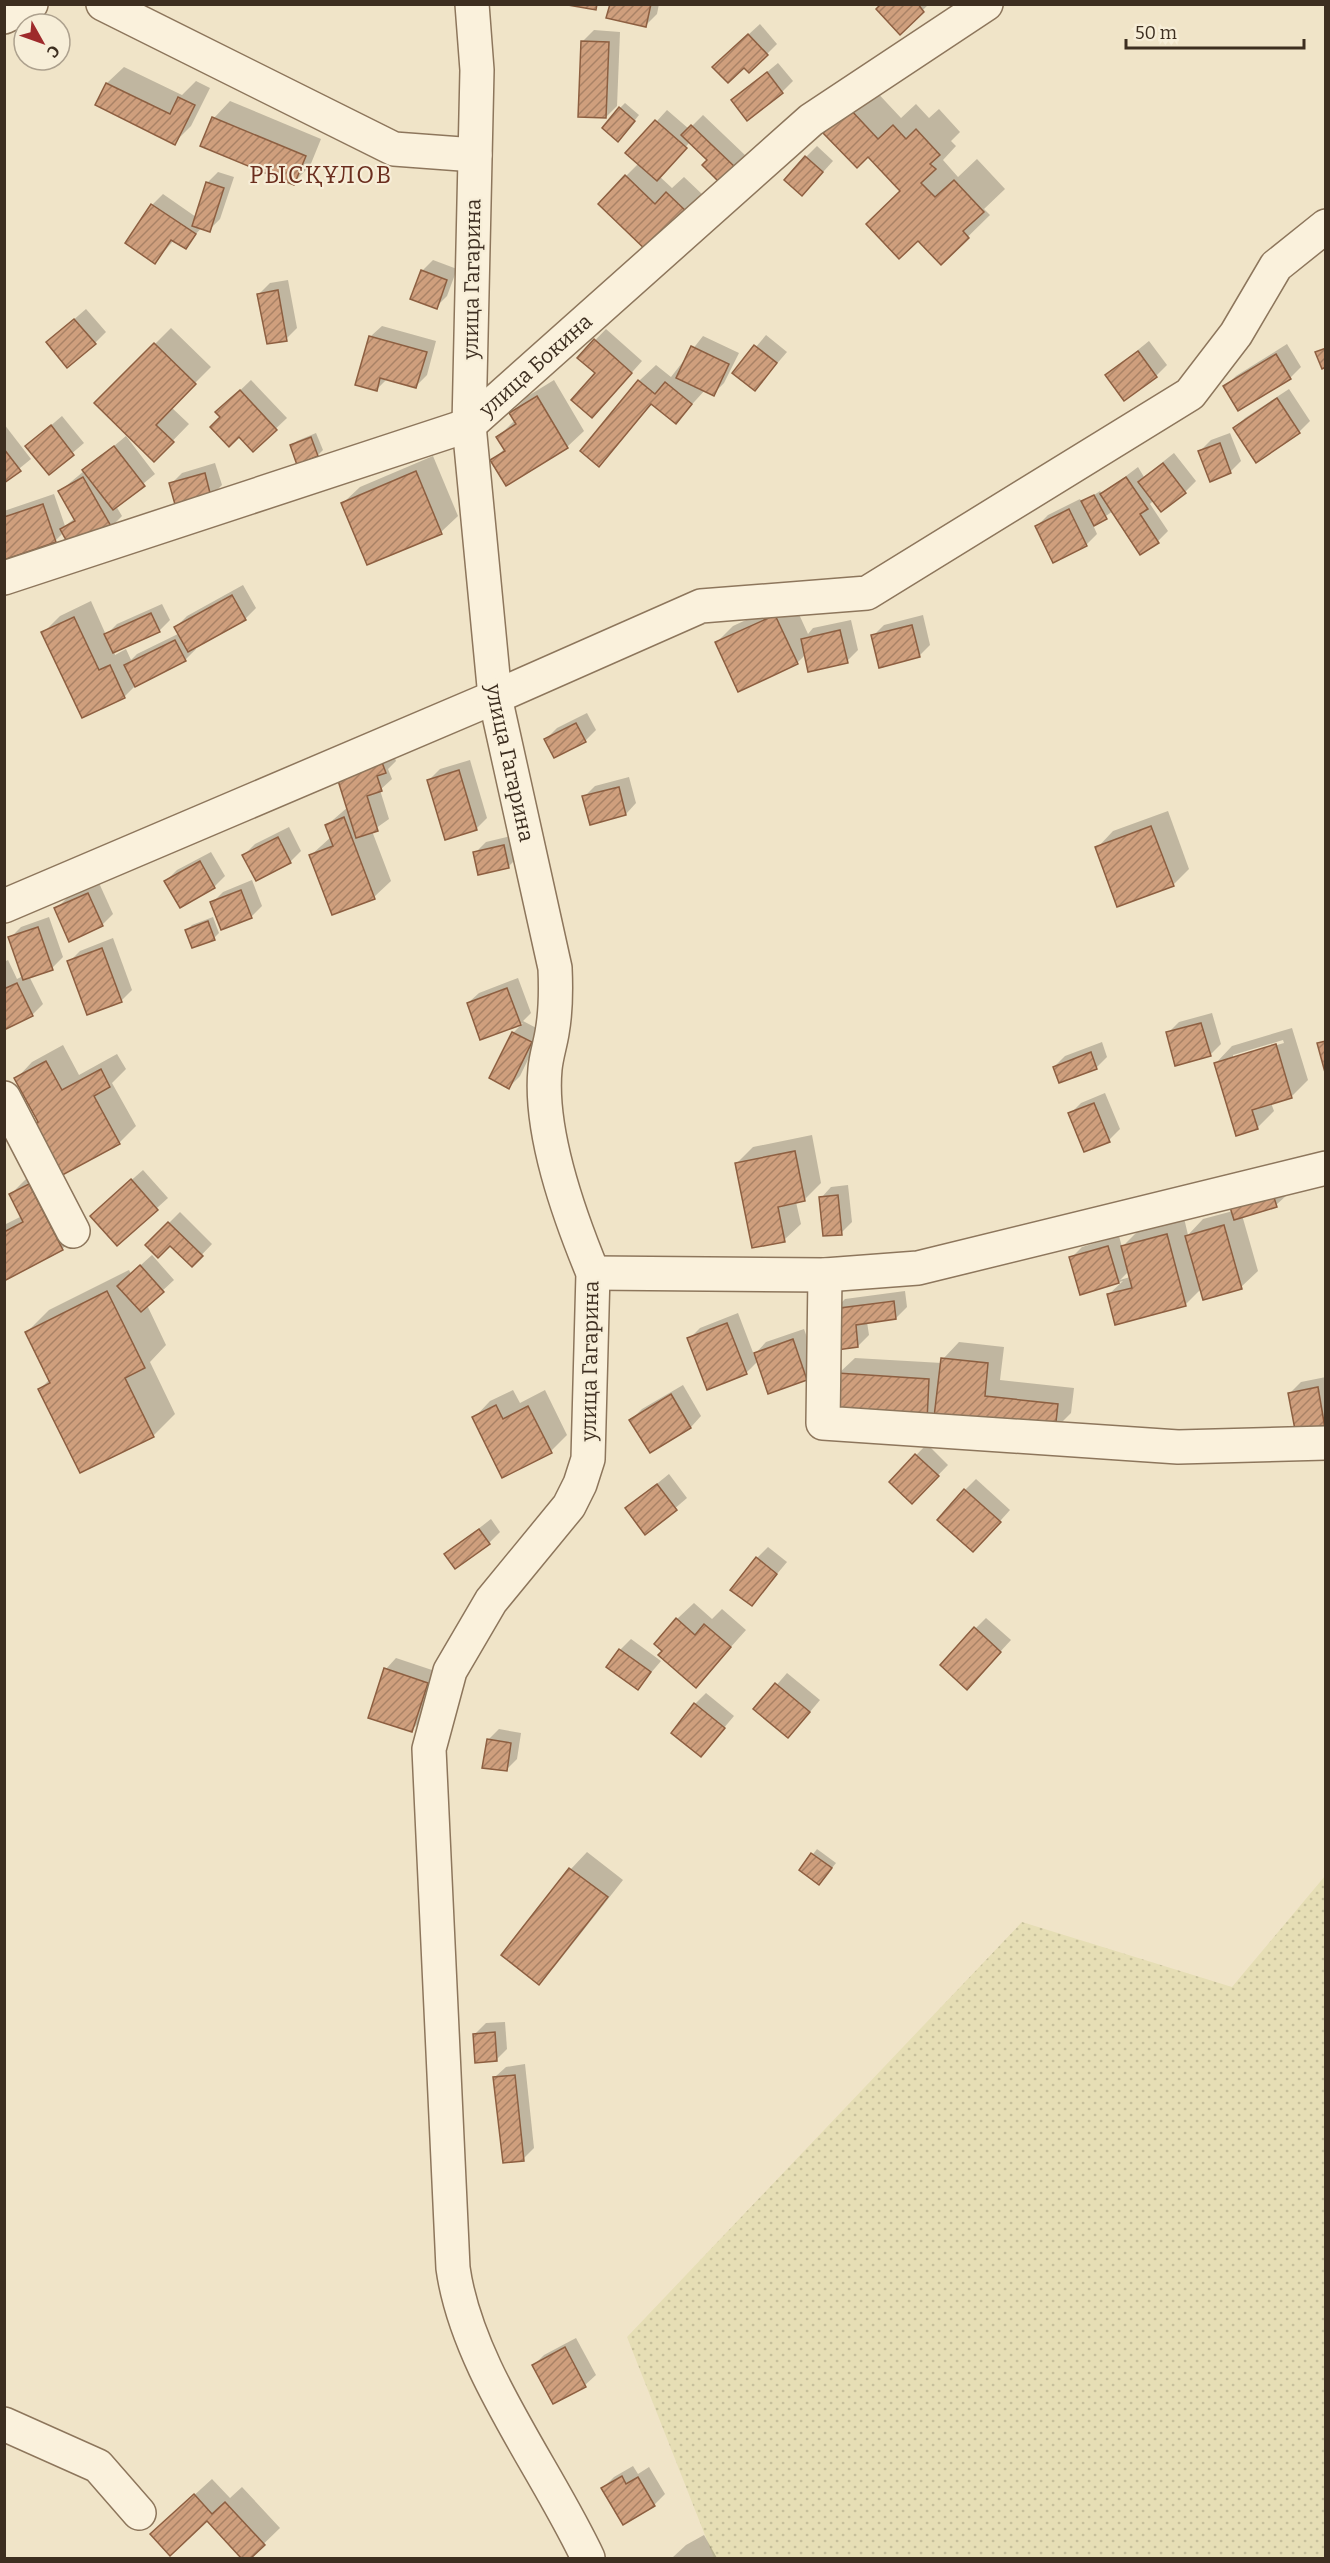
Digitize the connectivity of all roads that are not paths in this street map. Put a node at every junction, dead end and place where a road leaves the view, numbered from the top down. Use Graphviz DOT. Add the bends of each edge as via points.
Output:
graph roads {
  1 [pos="31,4"];
  2 [pos="103,4"];
  3 [pos="472,4"];
  4 [pos="986,4"];
  5 [pos="4,17"];
  6 [pos="475,155"];
  7 [pos="1326,226"];
  8 [pos="469,425"];
  9 [pos="4,578"];
  10 [pos="495,697"];
  11 [pos="4,906"];
  12 [pos="4,1098"];
  13 [pos="1326,1167"];
  14 [pos="73,1231"];
  15 [pos="593,1273"];
  16 [pos="825,1275"];
  17 [pos="1326,1443"];
  18 [pos="4,2424"];
  19 [pos="140,2513"];
  20 [pos="588,2559"];
  1 -- 5 [label="street"];
  2 -- 6 [label="street" via="394,149"];
  3 -- 6 [label="street, улица Гагарина" via="477,70"];
  4 -- 8 [label="street, улица Бокина" via="811,120"];
  6 -- 8 [label="street, улица Гагарина"];
  7 -- 10 [label="street" via="1276,266 1236,334 1190,394 867,593 701,606"];
  8 -- 9 [label="street, улица Бокина"];
  8 -- 10 [label="street, улица Гагарина"];
  10 -- 11 [label="street"];
  10 -- 15 [label="street, улица Гагарина" via="555,968 556,1000 545,1068 544,1105 550,1140"];
  12 -- 14 [label="street"];
  13 -- 16 [label="street" via="918,1268"];
  15 -- 16 [label="street"];
  15 -- 20 [label="street, улица Гагарина" via="588,1459 580,1484 569,1506 491,1601 469,1637 450,1671 429,1749 457,2299 479,2356"];
  16 -- 17 [label="street" via="823,1424 1178,1447"];
  18 -- 19 [label="street" via="98,2466"];
}
